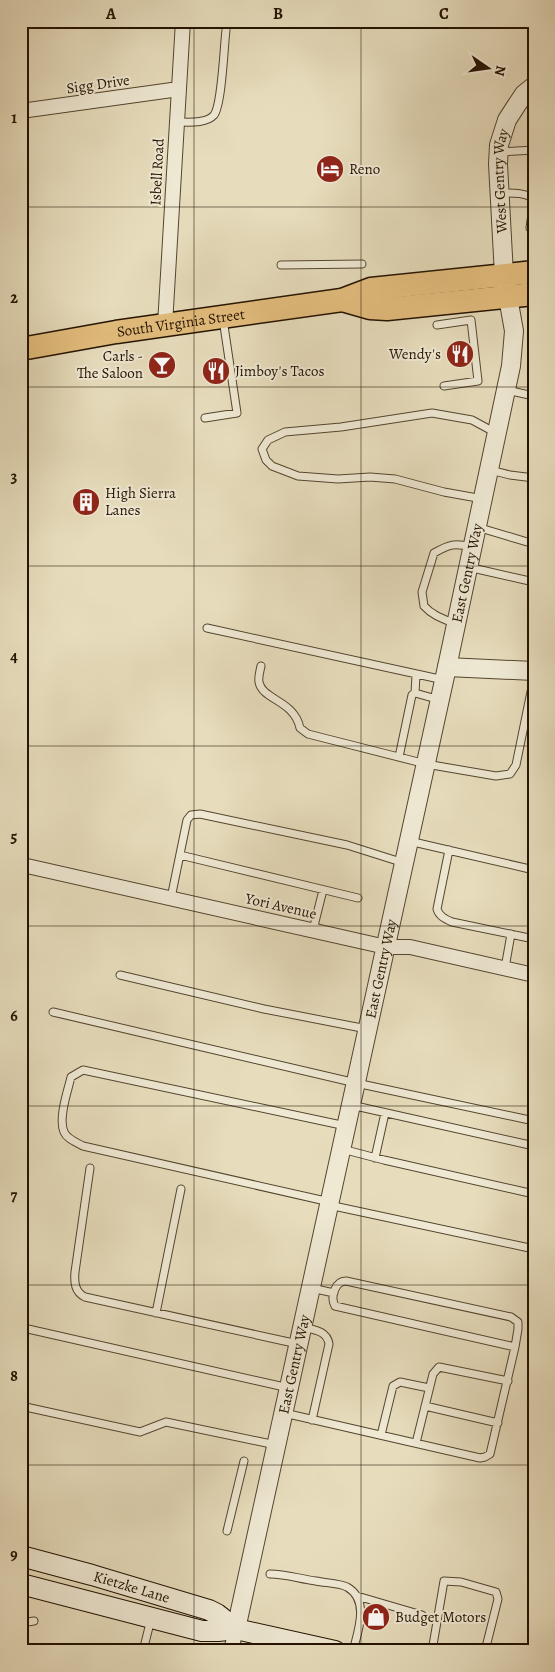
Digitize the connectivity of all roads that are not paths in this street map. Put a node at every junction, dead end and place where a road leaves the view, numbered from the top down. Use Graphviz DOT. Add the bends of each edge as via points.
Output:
graph roads {
  1 [pos="183,21"];
  2 [pos="226,30"];
  3 [pos="534,86"];
  4 [pos="179,89"];
  5 [pos="21,111"];
  6 [pos="177,122"];
  7 [pos="534,150"];
  8 [pos="499,152"];
  9 [pos="500,193"];
  10 [pos="533,198"];
  11 [pos="533,215"];
  12 [pos="530,228"];
  13 [pos="362,264"];
  14 [pos="281,265"];
  15 [pos="534,272"];
  16 [pos="506,286"];
  17 [pos="534,294"];
  18 [pos="222,317"];
  19 [pos="164,324"];
  20 [pos="437,325"];
  21 [pos="21,349"];
  22 [pos="444,386"];
  23 [pos="506,390"];
  24 [pos="534,396"];
  25 [pos="205,418"];
  26 [pos="496,433"];
  27 [pos="489,470"];
  28 [pos="534,478"];
  29 [pos="483,499"];
  30 [pos="477,527"];
  31 [pos="534,544"];
  32 [pos="473,547"];
  33 [pos="468,567"];
  34 [pos="534,582"];
  35 [pos="456,624"];
  36 [pos="206,628"];
  37 [pos="261,666"];
  38 [pos="533,671"];
  39 [pos="416,674"];
  40 [pos="446,674"];
  41 [pos="415,693"];
  42 [pos="440,700"];
  43 [pos="399,757"];
  44 [pos="426,764"];
  45 [pos="409,841"];
  46 [pos="449,850"];
  47 [pos="180,855"];
  48 [pos="404,863"];
  49 [pos="21,867"];
  50 [pos="534,870"];
  51 [pos="323,890"];
  52 [pos="172,898"];
  53 [pos="358,898"];
  54 [pos="313,930"];
  55 [pos="511,934"];
  56 [pos="534,939"];
  57 [pos="386,947"];
  58 [pos="505,968"];
  59 [pos="120,975"];
  60 [pos="534,975"];
  61 [pos="53,1012"];
  62 [pos="368,1029"];
  63 [pos="356,1083"];
  64 [pos="351,1105"];
  65 [pos="386,1113"];
  66 [pos="534,1121"];
  67 [pos="346,1126"];
  68 [pos="534,1146"];
  69 [pos="341,1149"];
  70 [pos="376,1158"];
  71 [pos="90,1168"];
  72 [pos="181,1189"];
  73 [pos="534,1194"];
  74 [pos="329,1204"];
  75 [pos="534,1249"];
  76 [pos="311,1288"];
  77 [pos="334,1293"];
  78 [pos="156,1313"];
  79 [pos="28,1329"];
  80 [pos="300,1336"];
  81 [pos="515,1347"];
  82 [pos="508,1381"];
  83 [pos="289,1388"];
  84 [pos="429,1388"];
  85 [pos="21,1406"];
  86 [pos="425,1406"];
  87 [pos="283,1413"];
  88 [pos="312,1420"];
  89 [pos="498,1422"];
  90 [pos="381,1435"];
  91 [pos="416,1443"];
  92 [pos="276,1446"];
  93 [pos="244,1461"];
  94 [pos="227,1531"];
  95 [pos="21,1556"];
  96 [pos="270,1574"];
  97 [pos="21,1584"];
  98 [pos="357,1596"];
  99 [pos="422,1615"];
  100 [pos="151,1618"];
  101 [pos="34,1621"];
  102 [pos="21,1623"];
  103 [pos="236,1629"];
  104 [pos="292,1646"];
  105 [pos="143,1650"];
  106 [pos="231,1651"];
  107 [pos="335,1651"];
  108 [pos="353,1651"];
  109 [pos="432,1651"];
  110 [pos="485,1651"];
  1 -- 4 [label="street, Isbell Road"];
  2 -- 6 [label="lane" via="219,104 214,115 203,121"];
  3 -- 8 [label="street, West Gentry Way" via="524,94 507,120"];
  4 -- 5 [label="street, Sigg Drive"];
  4 -- 6 [label="street, Isbell Road"];
  6 -- 19 [label="street, Isbell Road"];
  7 -- 8 [label="lane"];
  8 -- 9 [label="street, West Gentry Way"];
  9 -- 10 [label="lane"];
  9 -- 16 [label="street, West Gentry Way"];
  10 -- 11 [label="lane"];
  11 -- 12 [label="lane"];
  13 -- 14 [label="lane"];
  15 -- 16 [label="main road, South Virginia Street"];
  16 -- 17 [label="main road, South Virginia Street"];
  16 -- 18 [label="main road, South Virginia Street" via="371,290 342,300"];
  16 -- 23 [label="street, East Gentry Way" via="514,331"];
  18 -- 19 [label="main road, South Virginia Street"];
  18 -- 25 [label="lane" via="236,414"];
  19 -- 21 [label="main road, South Virginia Street"];
  20 -- 22 [label="lane" via="471,320 478,382"];
  23 -- 24 [label="lane"];
  23 -- 26 [label="street, East Gentry Way"];
  26 -- 27 [label="street, East Gentry Way"];
  26 -- 29 [label="lane" via="472,420 432,414 284,432 268,440 262,449 272,466 298,476 395,479"];
  27 -- 28 [label="lane"];
  27 -- 29 [label="street, East Gentry Way"];
  29 -- 30 [label="street, East Gentry Way"];
  30 -- 31 [label="lane"];
  30 -- 32 [label="street, East Gentry Way"];
  32 -- 33 [label="street, East Gentry Way"];
  32 -- 35 [label="lane" via="449,544 434,553 422,592 424,606 428,610"];
  33 -- 34 [label="lane"];
  33 -- 35 [label="street, East Gentry Way"];
  35 -- 40 [label="street, East Gentry Way"];
  36 -- 39 [label="lane"];
  37 -- 43 [label="lane" via="258,678 261,688 293,712 300,728 308,734"];
  38 -- 40 [label="street"];
  38 -- 44 [label="lane" via="516,765 510,774 496,776"];
  39 -- 40 [label="lane"];
  39 -- 41 [label="lane"];
  40 -- 42 [label="street, East Gentry Way"];
  41 -- 42 [label="lane"];
  41 -- 43 [label="lane"];
  42 -- 44 [label="street, East Gentry Way"];
  43 -- 44 [label="lane"];
  44 -- 45 [label="street, East Gentry Way"];
  45 -- 46 [label="lane"];
  45 -- 48 [label="street, East Gentry Way"];
  46 -- 50 [label="lane"];
  46 -- 55 [label="lane" via="438,913 452,922"];
  47 -- 48 [label="lane" via="187,820 191,815 200,814 347,845"];
  47 -- 51 [label="lane"];
  47 -- 52 [label="lane"];
  48 -- 57 [label="street, East Gentry Way"];
  49 -- 52 [label="street, Yori Avenue"];
  51 -- 53 [label="lane"];
  51 -- 54 [label="lane"];
  52 -- 54 [label="street, Yori Avenue"];
  54 -- 57 [label="street, Yori Avenue"];
  55 -- 56 [label="lane"];
  55 -- 58 [label="lane"];
  57 -- 58 [label="street, Yori Avenue" via="410,947"];
  57 -- 62 [label="street, East Gentry Way"];
  58 -- 60 [label="street, Yori Avenue"];
  59 -- 62 [label="lane" via="264,1009"];
  61 -- 63 [label="lane"];
  62 -- 63 [label="street, East Gentry Way"];
  63 -- 64 [label="street, East Gentry Way"];
  63 -- 66 [label="lane"];
  64 -- 65 [label="lane"];
  64 -- 67 [label="street, East Gentry Way"];
  65 -- 68 [label="lane"];
  65 -- 70 [label="lane"];
  67 -- 69 [label="street, East Gentry Way"];
  67 -- 74 [label="lane" via="83,1070 72,1077 66,1096 62,1123 64,1133 83,1146"];
  69 -- 70 [label="lane"];
  69 -- 74 [label="street, East Gentry Way"];
  70 -- 73 [label="lane"];
  71 -- 78 [label="lane" via="75,1272 77,1291 85,1297"];
  72 -- 78 [label="lane"];
  74 -- 75 [label="lane"];
  74 -- 76 [label="street, East Gentry Way"];
  76 -- 77 [label="lane"];
  76 -- 80 [label="street, East Gentry Way"];
  77 -- 81 [label="lane" via="333,1302 340,1308"];
  77 -- 81 [label="lane" via="337,1284 346,1281 511,1317 518,1322"];
  78 -- 80 [label="lane"];
  79 -- 83 [label="lane"];
  80 -- 83 [label="street, East Gentry Way"];
  80 -- 88 [label="lane" via="323,1333 329,1344"];
  81 -- 82 [label="lane"];
  82 -- 84 [label="lane" via="439,1367"];
  82 -- 89 [label="lane"];
  83 -- 87 [label="street, East Gentry Way"];
  84 -- 86 [label="lane"];
  84 -- 90 [label="lane" via="400,1382 393,1386"];
  85 -- 92 [label="lane" via="140,1432 166,1422"];
  86 -- 89 [label="lane"];
  86 -- 91 [label="lane"];
  87 -- 88 [label="lane"];
  87 -- 92 [label="street, East Gentry Way"];
  88 -- 90 [label="lane"];
  89 -- 91 [label="lane" via="490,1454 485,1457"];
  90 -- 91 [label="lane"];
  92 -- 103 [label="street, East Gentry Way"];
  93 -- 94 [label="lane"];
  95 -- 103 [label="main road, Kietzke Lane" via="209,1610"];
  96 -- 98 [label="lane" via="346,1586"];
  97 -- 100 [label="main road, Kietzke Lane"];
  98 -- 99 [label="lane"];
  98 -- 108 [label="lane" via="361,1608 360,1624"];
  100 -- 103 [label="main road, Kietzke Lane" via="202,1631"];
  100 -- 105 [label="lane"];
  101 -- 102 [label="lane"];
  103 -- 104 [label="main road, Kietzke Lane"];
  103 -- 106 [label="street, East Gentry Way"];
  104 -- 107 [label="main road, Kietzke Lane"];
  109 -- 110 [label="lane" via="444,1581 461,1582 496,1592 498,1599"];
}
